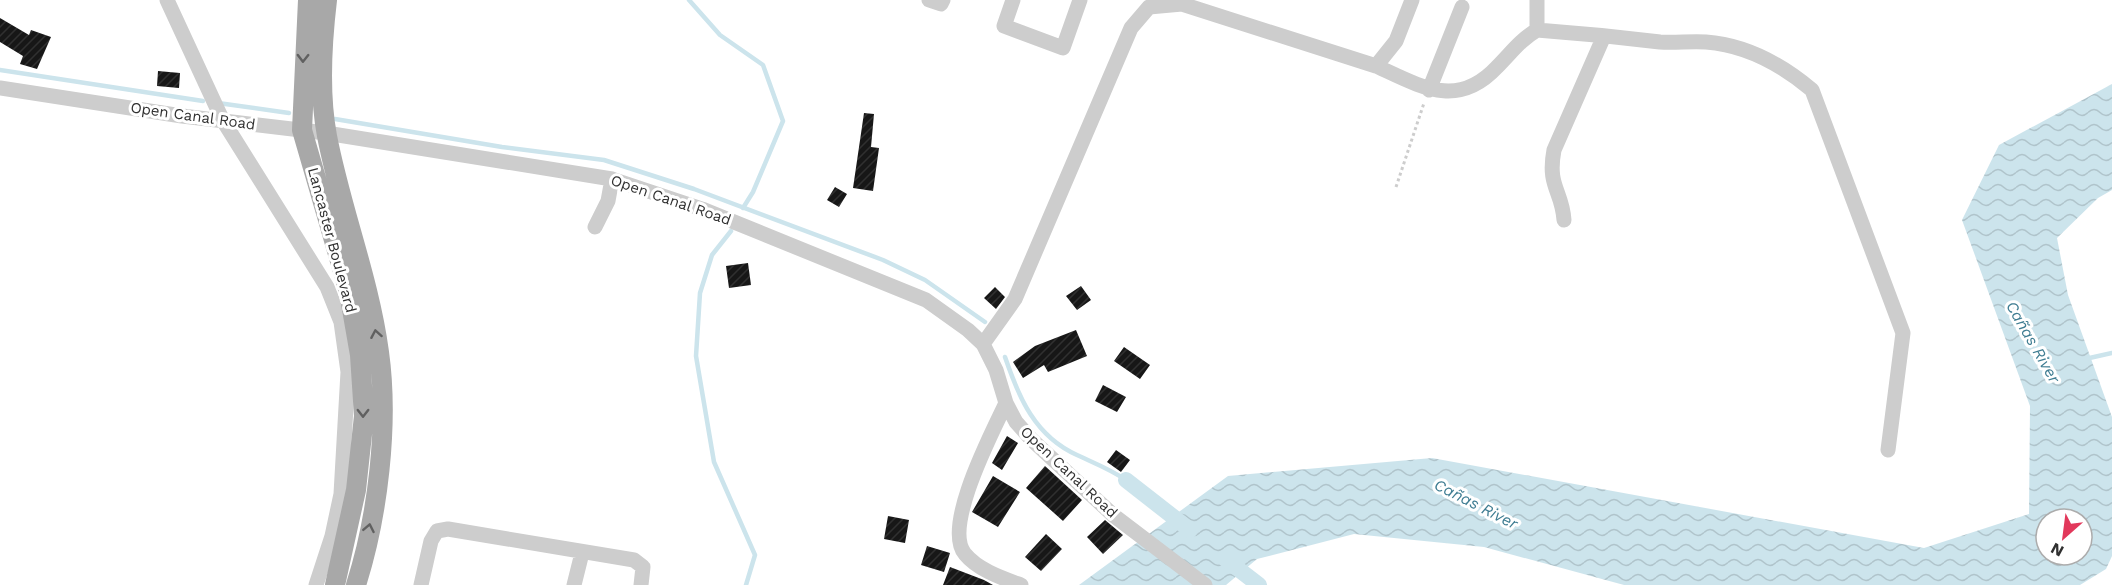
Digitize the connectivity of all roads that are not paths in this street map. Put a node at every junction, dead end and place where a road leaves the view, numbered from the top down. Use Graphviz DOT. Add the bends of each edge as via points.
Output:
graph roads {
  1 [pos="167,0"];
  2 [pos="308,0"];
  3 [pos="327,0"];
  4 [pos="929,0"];
  5 [pos="943,0"];
  6 [pos="1013,0"];
  7 [pos="1080,0"];
  8 [pos="1412,0"];
  9 [pos="1537,0"];
  10 [pos="1462,7"];
  11 [pos="1537,30"];
  12 [pos="1604,36"];
  13 [pos="1376,66"];
  14 [pos="0,88"];
  15 [pos="1429,90"];
  16 [pos="222,119"];
  17 [pos="302,130"];
  18 [pos="326,133"];
  19 [pos="612,179"];
  20 [pos="1564,220"];
  21 [pos="595,226"];
  22 [pos="983,345"];
  23 [pos="1006,403"];
  24 [pos="1888,450"];
  25 [pos="582,553"];
  26 [pos="316,585"];
  27 [pos="335,585"];
  28 [pos="356,585"];
  29 [pos="421,585"];
  30 [pos="574,585"];
  31 [pos="641,585"];
  32 [pos="1021,585"];
  33 [pos="1205,585"];
  1 -- 16 [label="street"];
  2 -- 17 [label="main road, Lancaster Boulevard, one-way"];
  3 -- 18 [label="main road, Lancaster Boulevard" via="322,43"];
  4 -- 5 [label="street" via="941,4"];
  6 -- 7 [label="street" via="1004,26 1063,48"];
  8 -- 13 [label="street" via="1396,41"];
  9 -- 11 [label="street"];
  10 -- 15 [label="street"];
  11 -- 12 [label="street"];
  11 -- 15 [label="street" via="1518,42 1475,86 1454,92"];
  12 -- 20 [label="street" via="1554,150 1552,186"];
  12 -- 24 [label="street" via="1706,42 1743,50 1780,64 1812,90 1903,333"];
  13 -- 15 [label="street"];
  13 -- 22 [label="street" via="1182,4 1149,7 1131,28 1015,299"];
  14 -- 16 [label="street, Open Canal Road"];
  16 -- 17 [label="street, Open Canal Road"];
  16 -- 26 [label="street" via="327,287 340,322 348,372 343,472 333,536"];
  17 -- 18 [label="street, Open Canal Road"];
  17 -- 27 [label="main road, Lancaster Boulevard, one-way" via="349,292 360,355 364,416 356,490"];
  18 -- 19 [label="street, Open Canal Road"];
  28 -- 18 [label="main road, Lancaster Boulevard, one-way" via="375,494 383,416 379,352 368,289 344,212"];
  19 -- 21 [label="street" via="608,201"];
  19 -- 22 [label="street, Open Canal Road" via="702,209 926,300"];
  22 -- 23 [label="street, Open Canal Road"];
  23 -- 32 [label="street" via="976,465 959,540 964,554 993,575"];
  23 -- 33 [label="street, Open Canal Road" via="1031,440 1113,515"];
  25 -- 29 [label="street" via="448,529 437,531"];
  25 -- 30 [label="street"];
  25 -- 31 [label="street" via="634,560 643,567"];
}
